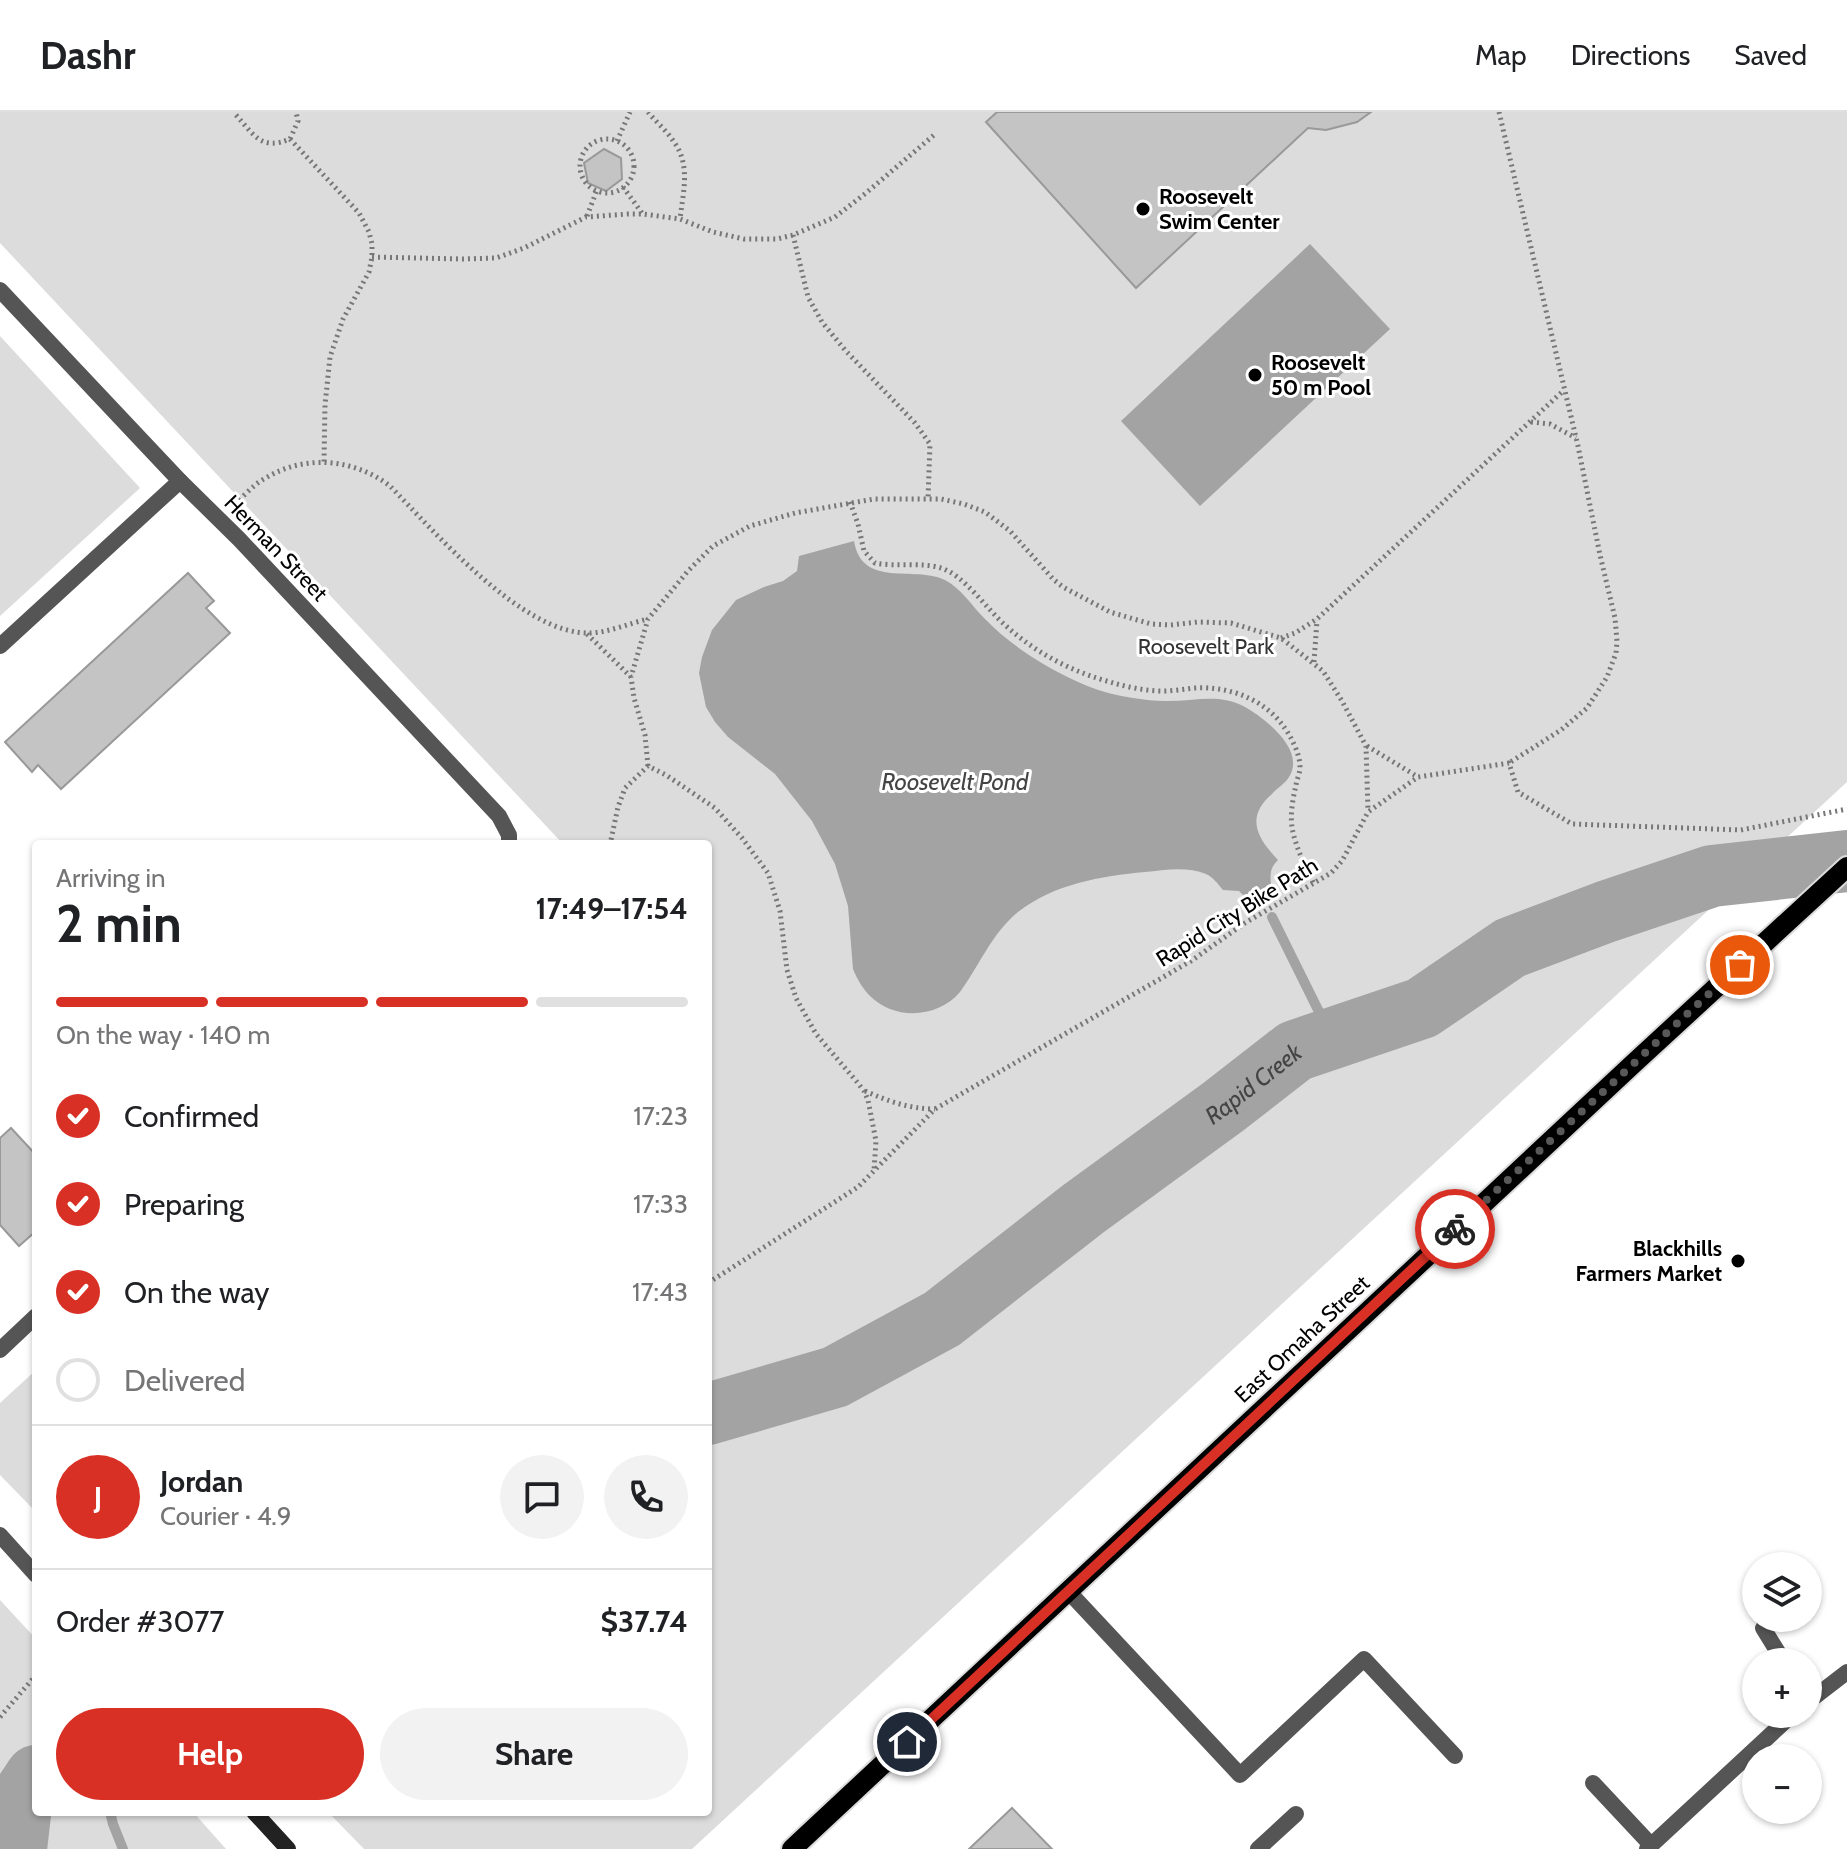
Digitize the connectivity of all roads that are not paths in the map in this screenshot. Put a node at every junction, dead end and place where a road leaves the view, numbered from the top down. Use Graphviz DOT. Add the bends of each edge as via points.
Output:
graph roads {
  1 [pos="0,290"];
  2 [pos="180,481"];
  3 [pos="0,646"];
  4 [pos="509,840"];
  5 [pos="1847,867"];
  6 [pos="32,1320"];
  7 [pos="0,1350"];
  8 [pos="0,1535"];
  9 [pos="32,1571"];
  10 [pos="1068,1591"];
  11 [pos="1847,1672"];
  12 [pos="1822,1691"];
  13 [pos="1778,1728"];
  14 [pos="1455,1756"];
  15 [pos="1593,1783"];
  16 [pos="1296,1814"];
  17 [pos="258,1816"];
  18 [pos="1649,1847"];
  19 [pos="288,1849"];
  20 [pos="792,1849"];
  21 [pos="1258,1849"];
  1 -- 2 [label="street, Herman Street"];
  2 -- 3 [label="street"];
  2 -- 4 [label="street, Herman Street" via="499,816"];
  5 -- 10 [label="main road, East Omaha Street"];
  6 -- 7 [label="street"];
  8 -- 9 [label="street"];
  10 -- 14 [label="street" via="1240,1775 1364,1659"];
  10 -- 20 [label="main road, East Omaha Street"];
  11 -- 12 [label="street"];
  13 -- 18 [label="street"];
  15 -- 18 [label="street"];
  16 -- 21 [label="street"];
  17 -- 19 [label="street"];
}
